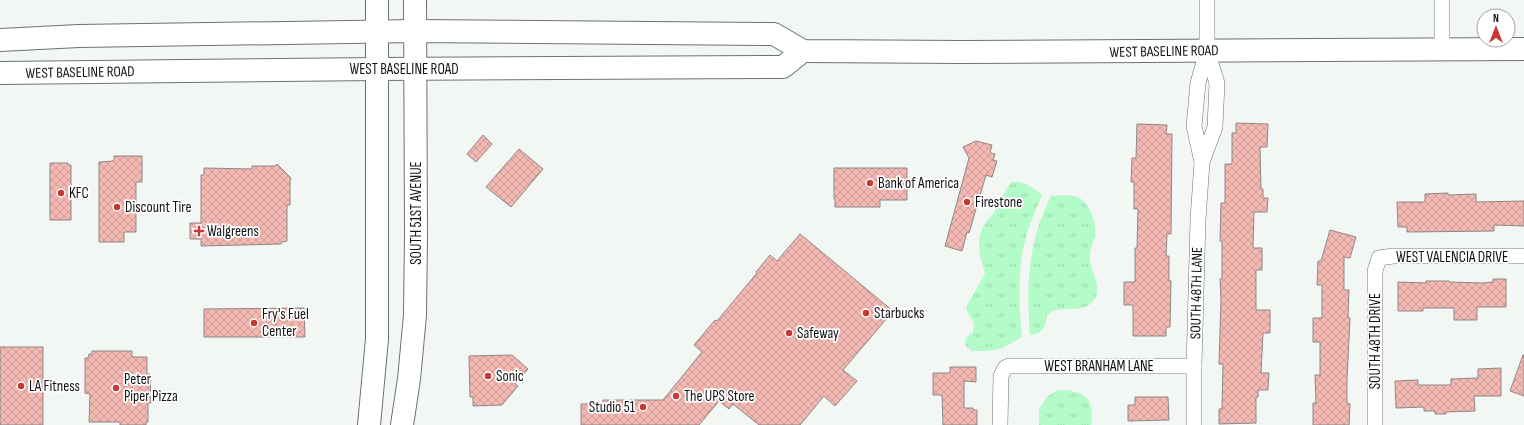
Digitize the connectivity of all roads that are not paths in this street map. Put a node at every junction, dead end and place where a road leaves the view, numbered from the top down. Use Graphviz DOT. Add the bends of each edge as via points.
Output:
graph roads {
  1 [pos="377,0"];
  2 [pos="415,0"];
  3 [pos="1207,0"];
  4 [pos="1442,0"];
  5 [pos="415,31"];
  6 [pos="377,32"];
  7 [pos="0,40"];
  8 [pos="1442,50"];
  9 [pos="1524,50"];
  10 [pos="804,51"];
  11 [pos="1207,51"];
  12 [pos="377,69"];
  13 [pos="416,69"];
  14 [pos="0,73"];
  15 [pos="1202,162"];
  16 [pos="1524,256"];
  17 [pos="1379,258"];
  18 [pos="1194,366"];
  19 [pos="369,425"];
  20 [pos="402,425"];
  21 [pos="1000,425"];
  22 [pos="1194,425"];
  23 [pos="1375,425"];
  1 -- 6 [label="main road"];
  2 -- 5 [label="main road, SOUTH 51ST AVENUE"];
  3 -- 11 [label="street"];
  4 -- 8 [label="street"];
  5 -- 6 [label="main road, WEST BASELINE ROAD"];
  5 -- 10 [label="main road, WEST BASELINE ROAD" via="774,34"];
  5 -- 13 [label="main road, SOUTH 51ST AVENUE"];
  6 -- 7 [label="main road, WEST BASELINE ROAD" via="79,36"];
  6 -- 12 [label="main road"];
  8 -- 9 [label="main road, WEST BASELINE ROAD"];
  8 -- 11 [label="main road, WEST BASELINE ROAD"];
  10 -- 11 [label="main road, WEST BASELINE ROAD"];
  10 -- 13 [label="main road, WEST BASELINE ROAD" via="783,67"];
  11 -- 15 [label="street, SOUTH 48TH LANE" via="1198,83 1194,126"];
  11 -- 15 [label="street, SOUTH 48TH LANE" via="1217,90 1215,127"];
  12 -- 13 [label="main road, WEST BASELINE ROAD"];
  12 -- 14 [label="main road, WEST BASELINE ROAD"];
  12 -- 19 [label="main road" via="377,339"];
  13 -- 20 [label="main road, SOUTH 51ST AVENUE" via="415,315"];
  15 -- 18 [label="street, SOUTH 48TH LANE"];
  16 -- 17 [label="street, WEST VALENCIA DRIVE"];
  17 -- 23 [label="street, SOUTH 48TH DRIVE" via="1375,271"];
  18 -- 21 [label="street, WEST BRANHAM LANE" via="1014,365 1005,368 1001,376"];
  18 -- 22 [label="street, SOUTH 48TH LANE"];
}
